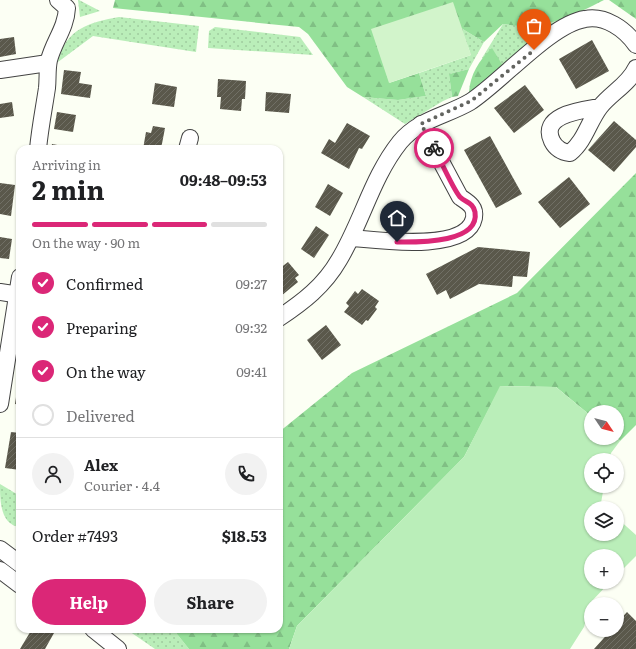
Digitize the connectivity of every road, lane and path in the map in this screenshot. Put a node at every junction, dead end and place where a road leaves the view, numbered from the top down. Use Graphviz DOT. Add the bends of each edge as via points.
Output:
graph roads {
  1 [pos="58,0"];
  2 [pos="636,45"];
  3 [pos="48,63"];
  4 [pos="636,68"];
  5 [pos="0,70"];
  6 [pos="600,107"];
  7 [pos="421,124"];
  8 [pos="39,145"];
  9 [pos="352,238"];
  10 [pos="0,292"];
  11 [pos="16,295"];
  12 [pos="16,312"];
  13 [pos="283,315"];
  14 [pos="0,404"];
  15 [pos="0,549"];
  16 [pos="16,561"];
  17 [pos="0,570"];
  18 [pos="16,582"];
  19 [pos="99,633"];
  20 [pos="118,649"];
  1 -- 3 [label="street" via="67,8 66,20 53,45"];
  2 -- 7 [label="street" via="629,35 615,25 599,19 585,19 570,24 471,101"];
  3 -- 5 [label="street"];
  3 -- 8 [label="street"];
  4 -- 6 [label="street" via="629,79"];
  7 -- 9 [label="street" via="401,141 385,164"];
  7 -- 9 [label="street" via="460,197 472,204 474,220 462,233 434,241 397,242"];
  9 -- 13 [label="street" via="339,261 318,288 305,301"];
  10 -- 11 [label="street"];
  12 -- 14 [label="street"];
  15 -- 16 [label="street"];
  17 -- 18 [label="street"];
  19 -- 20 [label="street"];
}
